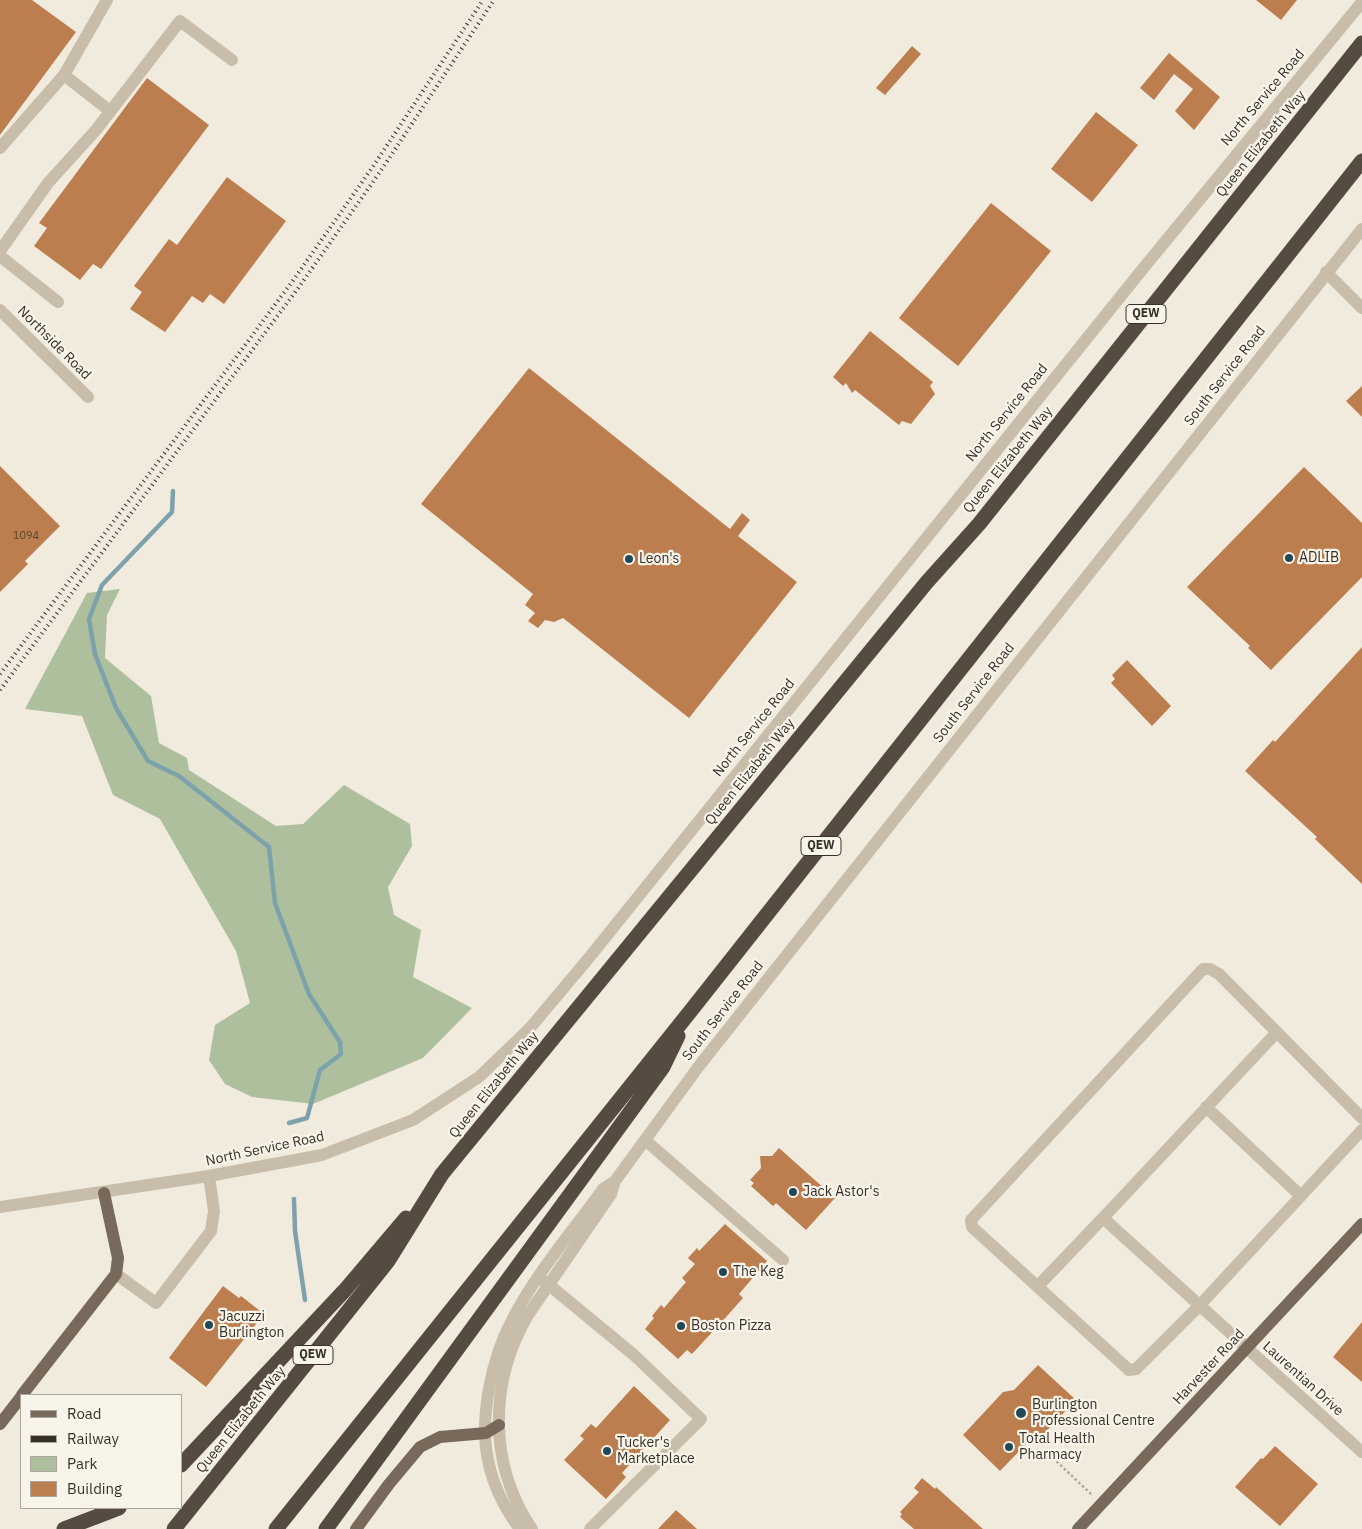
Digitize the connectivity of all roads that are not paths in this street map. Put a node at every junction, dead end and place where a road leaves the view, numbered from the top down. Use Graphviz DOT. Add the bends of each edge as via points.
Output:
graph roads {
  1 [pos="107,0"];
  2 [pos="1362,2"];
  3 [pos="1362,43"];
  4 [pos="232,60"];
  5 [pos="64,75"];
  6 [pos="110,111"];
  7 [pos="0,148"];
  8 [pos="1362,161"];
  9 [pos="1362,229"];
  10 [pos="0,251"];
  11 [pos="0,256"];
  12 [pos="1326,272"];
  13 [pos="58,302"];
  14 [pos="1362,308"];
  15 [pos="0,310"];
  16 [pos="88,397"];
  17 [pos="688,1013"];
  18 [pos="1277,1032"];
  19 [pos="1206,1107"];
  20 [pos="1362,1118"];
  21 [pos="1362,1130"];
  22 [pos="645,1140"];
  23 [pos="442,1174"];
  24 [pos="208,1176"];
  25 [pos="104,1193"];
  26 [pos="1301,1196"];
  27 [pos="0,1207"];
  28 [pos="1102,1218"];
  29 [pos="1362,1224"];
  30 [pos="783,1260"];
  31 [pos="116,1274"];
  32 [pos="544,1281"];
  33 [pos="1038,1286"];
  34 [pos="1199,1306"];
  35 [pos="1246,1349"];
  36 [pos="24,1394"];
  37 [pos="20,1399"];
  38 [pos="0,1424"];
  39 [pos="498,1425"];
  40 [pos="486,1434"];
  41 [pos="1362,1452"];
  42 [pos="182,1464"];
  43 [pos="116,1509"];
  44 [pos="64,1529"];
  45 [pos="174,1529"];
  46 [pos="276,1529"];
  47 [pos="326,1529"];
  48 [pos="356,1529"];
  49 [pos="520,1529"];
  50 [pos="532,1529"];
  51 [pos="590,1529"];
  52 [pos="1078,1529"];
  1 -- 5 [label="street"];
  2 -- 24 [label="street, North Service Road" via="1147,263 530,1028 479,1077 413,1120 322,1155"];
  3 -- 23 [label="highway, Queen Elizabeth Way / QEW" via="979,524 927,582"];
  4 -- 6 [label="street" via="180,21"];
  5 -- 6 [label="street"];
  5 -- 7 [label="street"];
  6 -- 10 [label="street" via="48,183"];
  8 -- 17 [label="highway, QEW"];
  9 -- 12 [label="street, South Service Road"];
  11 -- 13 [label="street"];
  12 -- 14 [label="street"];
  12 -- 22 [label="street, South Service Road" via="705,1059"];
  15 -- 16 [label="street, Northside Road"];
  17 -- 46 [label="highway, QEW"];
  17 -- 47 [label="highway" via="664,1067"];
  18 -- 19 [label="street"];
  18 -- 20 [label="street"];
  18 -- 33 [label="street" via="1219,974 1203,969 971,1220 977,1233"];
  19 -- 26 [label="street"];
  19 -- 28 [label="street"];
  21 -- 26 [label="street"];
  22 -- 30 [label="street"];
  22 -- 32 [label="street, South Service Road" via="615,1181 603,1189"];
  23 -- 42 [label="highway" via="345,1290"];
  23 -- 45 [label="highway, Queen Elizabeth Way / QEW" via="388,1261"];
  24 -- 25 [label="street, North Service Road"];
  24 -- 31 [label="street" via="214,1211 211,1231 156,1302"];
  25 -- 27 [label="street, North Service Road"];
  25 -- 31 [label="main road" via="118,1258"];
  26 -- 34 [label="street"];
  28 -- 33 [label="street"];
  28 -- 34 [label="street, Laurentian Drive"];
  29 -- 35 [label="main road, Harvester Road"];
  31 -- 36 [label="main road"];
  32 -- 39 [label="street, South Service Road" via="511,1349 500,1386"];
  32 -- 40 [label="street, South Service Road" via="514,1316 498,1354 490,1387"];
  32 -- 51 [label="street" via="634,1354 701,1419"];
  33 -- 34 [label="street" via="1130,1370 1136,1369"];
  34 -- 35 [label="street, Laurentian Drive"];
  35 -- 41 [label="street, Laurentian Drive"];
  35 -- 52 [label="main road, Harvester Road"];
  37 -- 38 [label="main road"];
  39 -- 40 [label="main road"];
  39 -- 50 [label="street, South Service Road" via="508,1481"];
  40 -- 48 [label="main road" via="447,1436 420,1447"];
  40 -- 49 [label="street, South Service Road" via="494,1481"];
  43 -- 44 [label="highway"];
}
